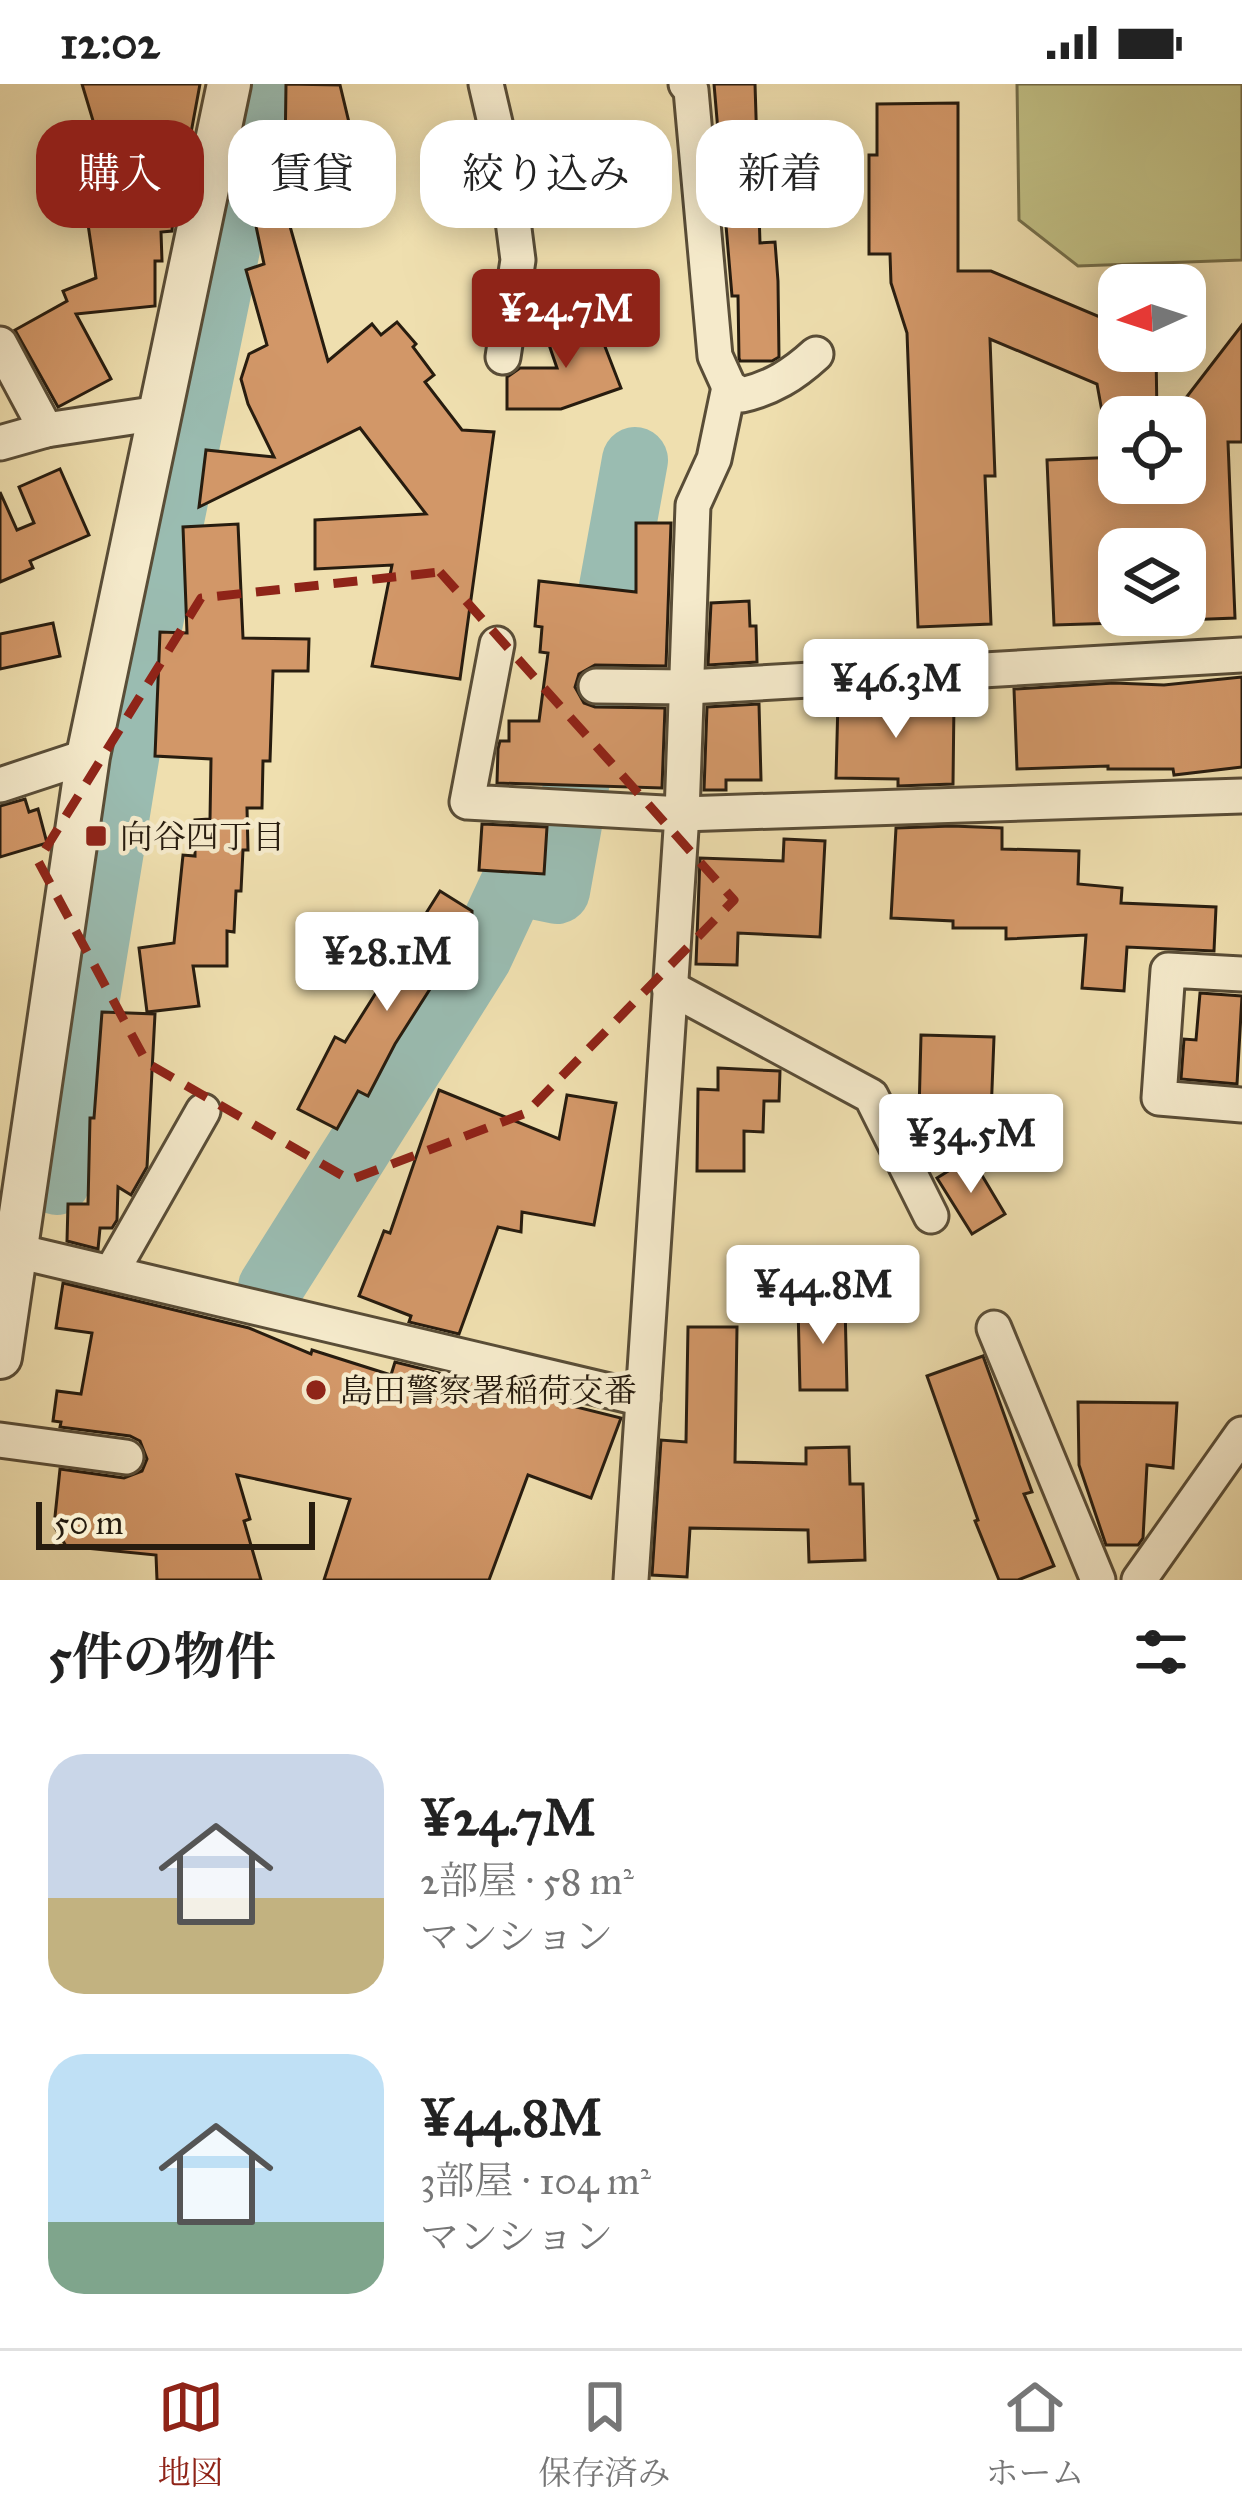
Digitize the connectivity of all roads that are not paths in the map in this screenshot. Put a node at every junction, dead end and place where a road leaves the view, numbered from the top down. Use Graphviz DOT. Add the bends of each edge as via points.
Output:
graph roads {
  1 [pos="229,84"];
  2 [pos="486,84"];
  3 [pos="686,84"];
  4 [pos="0,344"];
  5 [pos="816,354"];
  6 [pos="503,357"];
  7 [pos="729,388"];
  8 [pos="160,413"];
  9 [pos="46,430"];
  10 [pos="0,442"];
  11 [pos="497,644"];
  12 [pos="1242,656"];
  13 [pos="596,686"];
  14 [pos="688,687"];
  15 [pos="88,756"];
  16 [pos="0,785"];
  17 [pos="1242,796"];
  18 [pos="682,814"];
  19 [pos="1242,974"];
  20 [pos="669,987"];
  21 [pos="1242,1105"];
  22 [pos="203,1111"];
  23 [pos="16,1158"];
  24 [pos="932,1216"];
  25 [pos="17,1251"];
  26 [pos="111,1273"];
  27 [pos="994,1328"];
  28 [pos="0,1357"];
  29 [pos="643,1399"];
  30 [pos="1242,1434"];
  31 [pos="0,1440"];
  32 [pos="126,1457"];
  33 [pos="632,1580"];
  34 [pos="1098,1580"];
  35 [pos="1139,1580"];
  1 -- 8 [label="street"];
  2 -- 6 [label="street" via="518,260"];
  3 -- 7 [label="street" via="715,356"];
  4 -- 9 [label="street"];
  5 -- 7 [label="street" via="761,390 742,395"];
  7 -- 14 [label="street" via="714,459 693,505"];
  8 -- 9 [label="street"];
  8 -- 15 [label="street"];
  9 -- 10 [label="street"];
  11 -- 18 [label="street" via="467,802"];
  12 -- 14 [label="street"];
  13 -- 14 [label="street"];
  14 -- 18 [label="street"];
  15 -- 16 [label="street"];
  15 -- 23 [label="street"];
  17 -- 18 [label="street"];
  18 -- 20 [label="street"];
  19 -- 21 [label="street" via="1168,970 1159,1098"];
  20 -- 24 [label="street" via="871,1096"];
  20 -- 29 [label="street"];
  22 -- 26 [label="street"];
  23 -- 25 [label="street"];
  25 -- 26 [label="street"];
  25 -- 28 [label="street"];
  26 -- 29 [label="street"];
  27 -- 34 [label="street"];
  29 -- 33 [label="street"];
  30 -- 35 [label="street"];
  31 -- 32 [label="street"];
}
